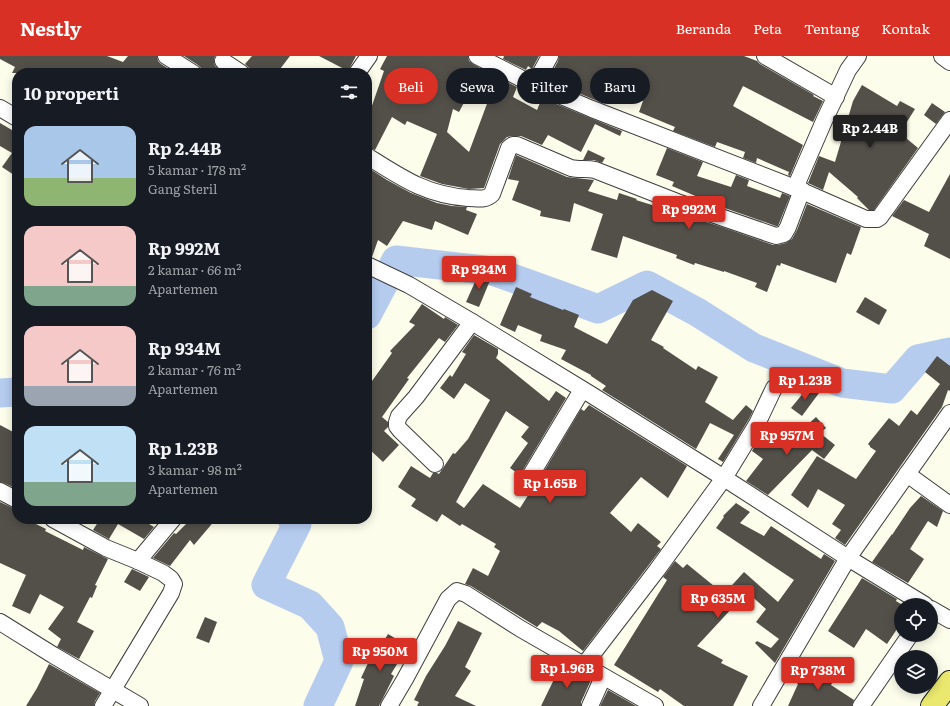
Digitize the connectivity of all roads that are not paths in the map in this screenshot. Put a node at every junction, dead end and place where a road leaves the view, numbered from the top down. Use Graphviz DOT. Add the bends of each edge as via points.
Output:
graph roads {
  1 [pos="166,56"];
  2 [pos="369,56"];
  3 [pos="550,56"];
  4 [pos="765,56"];
  5 [pos="858,56"];
  6 [pos="942,56"];
  7 [pos="482,57"];
  8 [pos="950,62"];
  9 [pos="221,63"];
  10 [pos="185,68"];
  11 [pos="231,68"];
  12 [pos="361,68"];
  13 [pos="543,68"];
  14 [pos="517,76"];
  15 [pos="836,96"];
  16 [pos="580,104"];
  17 [pos="0,108"];
  18 [pos="12,115"];
  19 [pos="950,120"];
  20 [pos="372,159"];
  21 [pos="799,189"];
  22 [pos="372,267"];
  23 [pos="472,322"];
  24 [pos="774,388"];
  25 [pos="582,390"];
  26 [pos="950,413"];
  27 [pos="435,464"];
  28 [pos="907,474"];
  29 [pos="529,478"];
  30 [pos="724,478"];
  31 [pos="0,491"];
  32 [pos="12,497"];
  33 [pos="950,505"];
  34 [pos="66,524"];
  35 [pos="169,524"];
  36 [pos="848,558"];
  37 [pos="138,561"];
  38 [pos="914,598"];
  39 [pos="938,613"];
  40 [pos="950,620"];
  41 [pos="0,622"];
  42 [pos="905,642"];
  43 [pos="584,665"];
  44 [pos="603,677"];
  45 [pos="950,682"];
  46 [pos="112,690"];
  47 [pos="103,706"];
  48 [pos="140,706"];
  49 [pos="389,706"];
  50 [pos="590,706"];
  51 [pos="655,706"];
  52 [pos="761,706"];
  53 [pos="861,706"];
  54 [pos="932,706"];
  1 -- 10 [label="street"];
  2 -- 12 [label="street"];
  3 -- 13 [label="street"];
  4 -- 15 [label="street"];
  5 -- 15 [label="street" via="848,70"];
  6 -- 8 [label="street"];
  7 -- 14 [label="street"];
  9 -- 11 [label="street"];
  15 -- 21 [label="street"];
  16 -- 21 [label="street"];
  17 -- 18 [label="street"];
  19 -- 21 [label="street" via="877,219 866,219"];
  20 -- 21 [label="street" via="404,179 434,192 483,199 492,194 509,148 517,145 571,168 595,170 776,236 784,234 788,227"];
  22 -- 23 [label="street" via="409,285"];
  23 -- 25 [label="street"];
  23 -- 27 [label="street" via="397,422 400,430"];
  24 -- 30 [label="street" via="757,424"];
  25 -- 29 [label="street"];
  25 -- 30 [label="street"];
  26 -- 28 [label="street"];
  28 -- 33 [label="street"];
  28 -- 36 [label="street"];
  30 -- 36 [label="street"];
  30 -- 43 [label="street"];
  31 -- 32 [label="street"];
  34 -- 37 [label="street" via="106,548"];
  35 -- 37 [label="street"];
  36 -- 38 [label="street"];
  36 -- 52 [label="street"];
  37 -- 46 [label="street" via="163,573 172,579 174,584"];
  39 -- 40 [label="street"];
  41 -- 46 [label="street"];
  42 -- 53 [label="street"];
  43 -- 44 [label="street"];
  43 -- 49 [label="street" via="457,591 448,599"];
  44 -- 50 [label="street"];
  44 -- 51 [label="street"];
  45 -- 54 [label="main road"];
  46 -- 47 [label="street"];
  46 -- 48 [label="street"];
}
